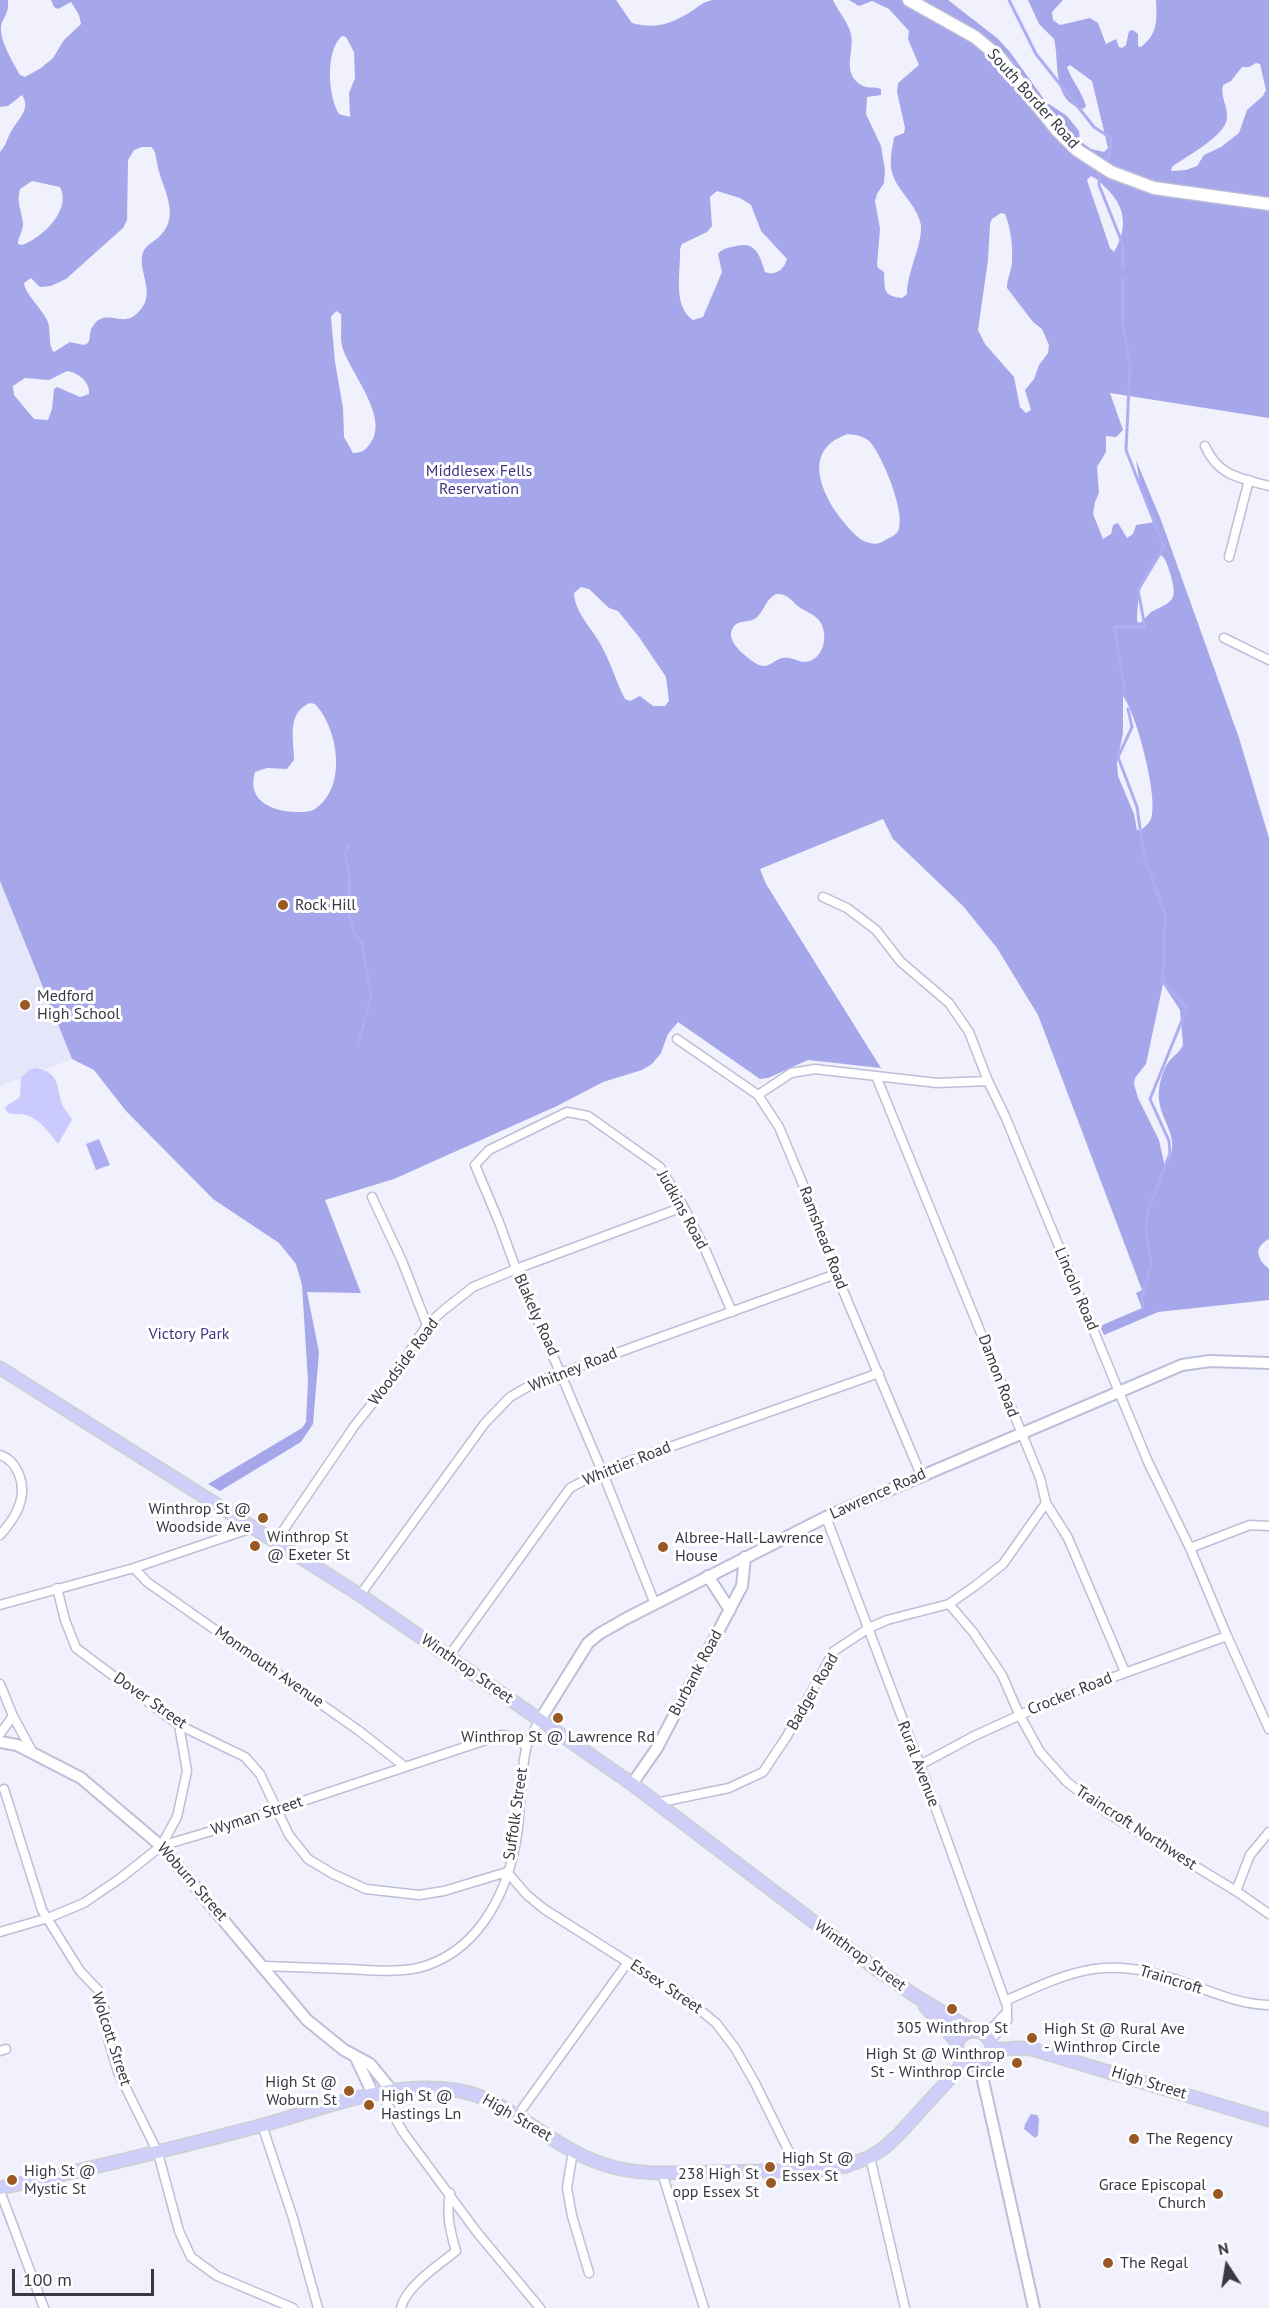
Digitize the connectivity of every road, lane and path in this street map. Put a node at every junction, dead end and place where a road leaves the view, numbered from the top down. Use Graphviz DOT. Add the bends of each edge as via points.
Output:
graph roads {
  1 [pos="909,0"];
  2 [pos="1269,204"];
  3 [pos="1205,446"];
  4 [pos="1249,480"];
  5 [pos="1269,486"];
  6 [pos="1229,557"];
  7 [pos="1224,638"];
  8 [pos="1269,660"];
  9 [pos="824,897"];
  10 [pos="677,1039"];
  11 [pos="876,1076"];
  12 [pos="988,1082"];
  13 [pos="758,1095"];
  14 [pos="480,1160"];
  15 [pos="372,1197"];
  16 [pos="683,1207"];
  17 [pos="516,1269"];
  18 [pos="836,1275"];
  19 [pos="732,1312"];
  20 [pos="427,1325"];
  21 [pos="1269,1363"];
  22 [pos="0,1368"];
  23 [pos="562,1373"];
  24 [pos="879,1373"];
  25 [pos="1119,1391"];
  26 [pos="1020,1433"];
  27 [pos="0,1455"];
  28 [pos="602,1471"];
  29 [pos="921,1475"];
  30 [pos="1046,1503"];
  31 [pos="826,1517"];
  32 [pos="1269,1526"];
  33 [pos="255,1527"];
  34 [pos="0,1535"];
  35 [pos="276,1541"];
  36 [pos="1190,1548"];
  37 [pos="745,1557"];
  38 [pos="134,1568"];
  39 [pos="708,1576"];
  40 [pos="57,1588"];
  41 [pos="360,1595"];
  42 [pos="949,1604"];
  43 [pos="0,1605"];
  44 [pos="655,1605"];
  45 [pos="730,1610"];
  46 [pos="869,1628"];
  47 [pos="1227,1636"];
  48 [pos="449,1656"];
  49 [pos="1125,1672"];
  50 [pos="0,1684"];
  51 [pos="1019,1714"];
  52 [pos="14,1716"];
  53 [pos="1267,1719"];
  54 [pos="540,1720"];
  55 [pos="179,1725"];
  56 [pos="1269,1729"];
  57 [pos="0,1734"];
  58 [pos="0,1742"];
  59 [pos="526,1746"];
  60 [pos="33,1754"];
  61 [pos="920,1765"];
  62 [pos="404,1766"];
  63 [pos="632,1784"];
  64 [pos="4,1789"];
  65 [pos="656,1803"];
  66 [pos="276,1809"];
  67 [pos="1269,1832"];
  68 [pos="161,1846"];
  69 [pos="507,1872"];
  70 [pos="1236,1891"];
  71 [pos="1269,1914"];
  72 [pos="48,1918"];
  73 [pos="0,1932"];
  74 [pos="628,1962"];
  75 [pos="264,1966"];
  76 [pos="917,1997"];
  77 [pos="1005,2001"];
  78 [pos="1269,2005"];
  79 [pos="1008,2011"];
  80 [pos="975,2031"];
  81 [pos="956,2041"];
  82 [pos="991,2046"];
  83 [pos="356,2058"];
  84 [pos="963,2064"];
  85 [pos="980,2067"];
  86 [pos="382,2093"];
  87 [pos="517,2115"];
  88 [pos="1269,2120"];
  89 [pos="262,2125"];
  90 [pos="573,2151"];
  91 [pos="158,2153"];
  92 [pos="870,2157"];
  93 [pos="800,2172"];
  94 [pos="662,2173"];
  95 [pos="0,2189"];
  96 [pos="450,2193"];
  97 [pos="589,2273"];
  98 [pos="44,2308"];
  99 [pos="293,2308"];
  100 [pos="318,2308"];
  101 [pos="401,2308"];
  102 [pos="540,2308"];
  103 [pos="704,2308"];
  104 [pos="904,2308"];
  105 [pos="1034,2308"];
  1 -- 2 [label="main road, South Border Road" via="975,37 999,57 1057,130 1077,150 1111,172 1164,190"];
  3 -- 4 [label="street" via="1220,469"];
  4 -- 5 [label="street"];
  4 -- 6 [label="street"];
  7 -- 8 [label="street"];
  9 -- 12 [label="street, Lincoln Road" via="847,908 876,930 901,963 949,1003 969,1032"];
  10 -- 13 [label="street, Ramshead Road"];
  11 -- 12 [label="street" via="937,1083"];
  11 -- 13 [label="street" via="815,1069 791,1073"];
  11 -- 26 [label="street, Damon Road"];
  12 -- 25 [label="street, Lincoln Road"];
  13 -- 18 [label="street, Ramshead Road" via="779,1127"];
  14 -- 16 [label="street, Judkins Road" via="489,1150 567,1112 588,1116 660,1167"];
  14 -- 17 [label="street, Blakely Road" via="475,1165"];
  15 -- 20 [label="street"];
  16 -- 17 [label="street, Woodside Road"];
  16 -- 19 [label="street, Judkins Road"];
  17 -- 20 [label="street, Woodside Road" via="473,1287"];
  17 -- 23 [label="street, Blakely Road"];
  18 -- 19 [label="street, Whitney Road"];
  18 -- 24 [label="street, Ramshead Road"];
  19 -- 23 [label="street, Whitney Road"];
  20 -- 35 [label="street, Woodside Road"];
  21 -- 25 [label="street, Lawrence Road" via="1210,1361 1182,1365"];
  22 -- 33 [label="main road, Winthrop Street"];
  23 -- 28 [label="street, Blakely Road"];
  23 -- 41 [label="street, Whitney Road" via="510,1397 485,1423"];
  24 -- 28 [label="street, Whittier Road"];
  24 -- 29 [label="street, Ramshead Road"];
  25 -- 26 [label="street, Lawrence Road"];
  25 -- 36 [label="street, Lincoln Road"];
  26 -- 29 [label="street, Lawrence Road"];
  26 -- 30 [label="street, Damon Road" via="1040,1478"];
  27 -- 34 [label="street" via="18,1470 21,1502"];
  28 -- 44 [label="street, Blakely Road"];
  28 -- 48 [label="street, Whittier Road" via="570,1488"];
  29 -- 31 [label="street, Lawrence Road"];
  30 -- 42 [label="street, Badger Road" via="1003,1564"];
  30 -- 49 [label="street, Damon Road" via="1068,1538"];
  31 -- 37 [label="street, Lawrence Road"];
  31 -- 46 [label="street, Rural Avenue"];
  32 -- 36 [label="street" via="1250,1525"];
  33 -- 35 [label="main road, Winthrop Street"];
  33 -- 38 [label="street"];
  35 -- 41 [label="main road, Winthrop Street"];
  36 -- 47 [label="street, Lincoln Road"];
  37 -- 39 [label="street, Lawrence Road"];
  37 -- 45 [label="street, Burbank Road" via="742,1586"];
  38 -- 40 [label="street"];
  38 -- 62 [label="street, Monmouth Avenue" via="147,1582"];
  39 -- 44 [label="street, Lawrence Road"];
  39 -- 45 [label="street"];
  40 -- 43 [label="street"];
  40 -- 55 [label="street, Dover Street" via="76,1648"];
  41 -- 48 [label="main road, Winthrop Street"];
  42 -- 46 [label="street, Badger Road"];
  42 -- 51 [label="street, Traincroft Northwest" via="1002,1675"];
  44 -- 54 [label="street, Lawrence Road" via="588,1643"];
  45 -- 63 [label="street, Burbank Road" via="657,1748"];
  46 -- 61 [label="street, Rural Avenue"];
  46 -- 65 [label="street, Badger Road" via="834,1651 787,1736 762,1772 729,1788"];
  47 -- 49 [label="street, Crocker Road"];
  47 -- 53 [label="street, Lincoln Road"];
  48 -- 54 [label="main road, Winthrop Street"];
  49 -- 51 [label="street, Crocker Road"];
  50 -- 52 [label="street"];
  51 -- 61 [label="street, Crocker Road"];
  51 -- 70 [label="street, Traincroft Northwest" via="1040,1752 1066,1782 1106,1812"];
  52 -- 57 [label="street"];
  52 -- 60 [label="street"];
  53 -- 56 [label="street, Lincoln Road"];
  54 -- 59 [label="street, Suffolk Street"];
  54 -- 63 [label="main road, Winthrop Street"];
  55 -- 66 [label="street, Dover Street" via="245,1756 260,1774"];
  55 -- 68 [label="street" via="187,1771 177,1817"];
  58 -- 60 [label="street, Woburn Street"];
  59 -- 62 [label="street, Wyman Street" via="513,1737 501,1735"];
  59 -- 69 [label="street, Suffolk Street" via="516,1837"];
  60 -- 68 [label="street, Woburn Street" via="81,1778"];
  61 -- 77 [label="street, Rural Avenue"];
  62 -- 66 [label="street, Wyman Street"];
  63 -- 65 [label="main road, Winthrop Street"];
  64 -- 72 [label="street, Wolcott Street" via="42,1910"];
  65 -- 76 [label="main road, Winthrop Street"];
  66 -- 68 [label="street, Wyman Street"];
  66 -- 69 [label="street, Dover Street" via="289,1835 308,1859 366,1889 419,1895"];
  67 -- 70 [label="street" via="1250,1855"];
  68 -- 72 [label="street, Wyman Street" via="84,1903"];
  68 -- 75 [label="street, Woburn Street"];
  69 -- 74 [label="street, Essex Street" via="544,1909"];
  69 -- 75 [label="street, Suffolk Street" via="495,1904 480,1927 466,1943 428,1965 388,1970"];
  70 -- 71 [label="street"];
  72 -- 73 [label="street, Wyman Street"];
  72 -- 91 [label="street, Wolcott Street" via="80,1971 99,1991 118,2072"];
  74 -- 87 [label="street"];
  74 -- 93 [label="street, Essex Street" via="716,2023 735,2048"];
  75 -- 83 [label="street, Woburn Street" via="307,2020"];
  76 -- 80 [label="main road, Winthrop Street"];
  76 -- 81 [label="main road, Winthrop Street"];
  77 -- 78 [label="street, Traincroft" via="1067,1974 1112,1967 1156,1972 1229,1998"];
  77 -- 79 [label="street, Rural Avenue"];
  79 -- 80 [label="street" via="993,2027"];
  79 -- 82 [label="street" via="1005,2025"];
  80 -- 81 [label="main road"];
  80 -- 82 [label="main road" via="983,2034"];
  81 -- 84 [label="main road" via="956,2054"];
  82 -- 85 [label="main road" via="989,2060"];
  82 -- 88 [label="main road, High Street" via="1032,2049"];
  83 -- 86 [label="street"];
  83 -- 86 [label="street, Woburn Street" via="370,2064"];
  84 -- 85 [label="main road"];
  84 -- 92 [label="main road, High Street" via="899,2134"];
  85 -- 105 [label="street"];
  86 -- 87 [label="main road, High Street" via="456,2090 478,2095"];
  86 -- 89 [label="main road, High Street" via="332,2103"];
  86 -- 96 [label="street" via="403,2132"];
  87 -- 90 [label="main road, High Street"];
  89 -- 91 [label="main road, High Street"];
  89 -- 100 [label="street"];
  90 -- 94 [label="main road, High Street" via="616,2169"];
  90 -- 97 [label="street" via="567,2188"];
  91 -- 95 [label="main road, High Street"];
  91 -- 99 [label="street, Wolcott Street" via="179,2231 191,2258 217,2276"];
  92 -- 93 [label="main road, High Street" via="846,2166"];
  92 -- 104 [label="street"];
  93 -- 94 [label="main road, High Street"];
  94 -- 103 [label="street"];
  95 -- 98 [label="street"];
  96 -- 101 [label="street" via="449,2227 456,2251 418,2282"];
  96 -- 102 [label="street"];
}
